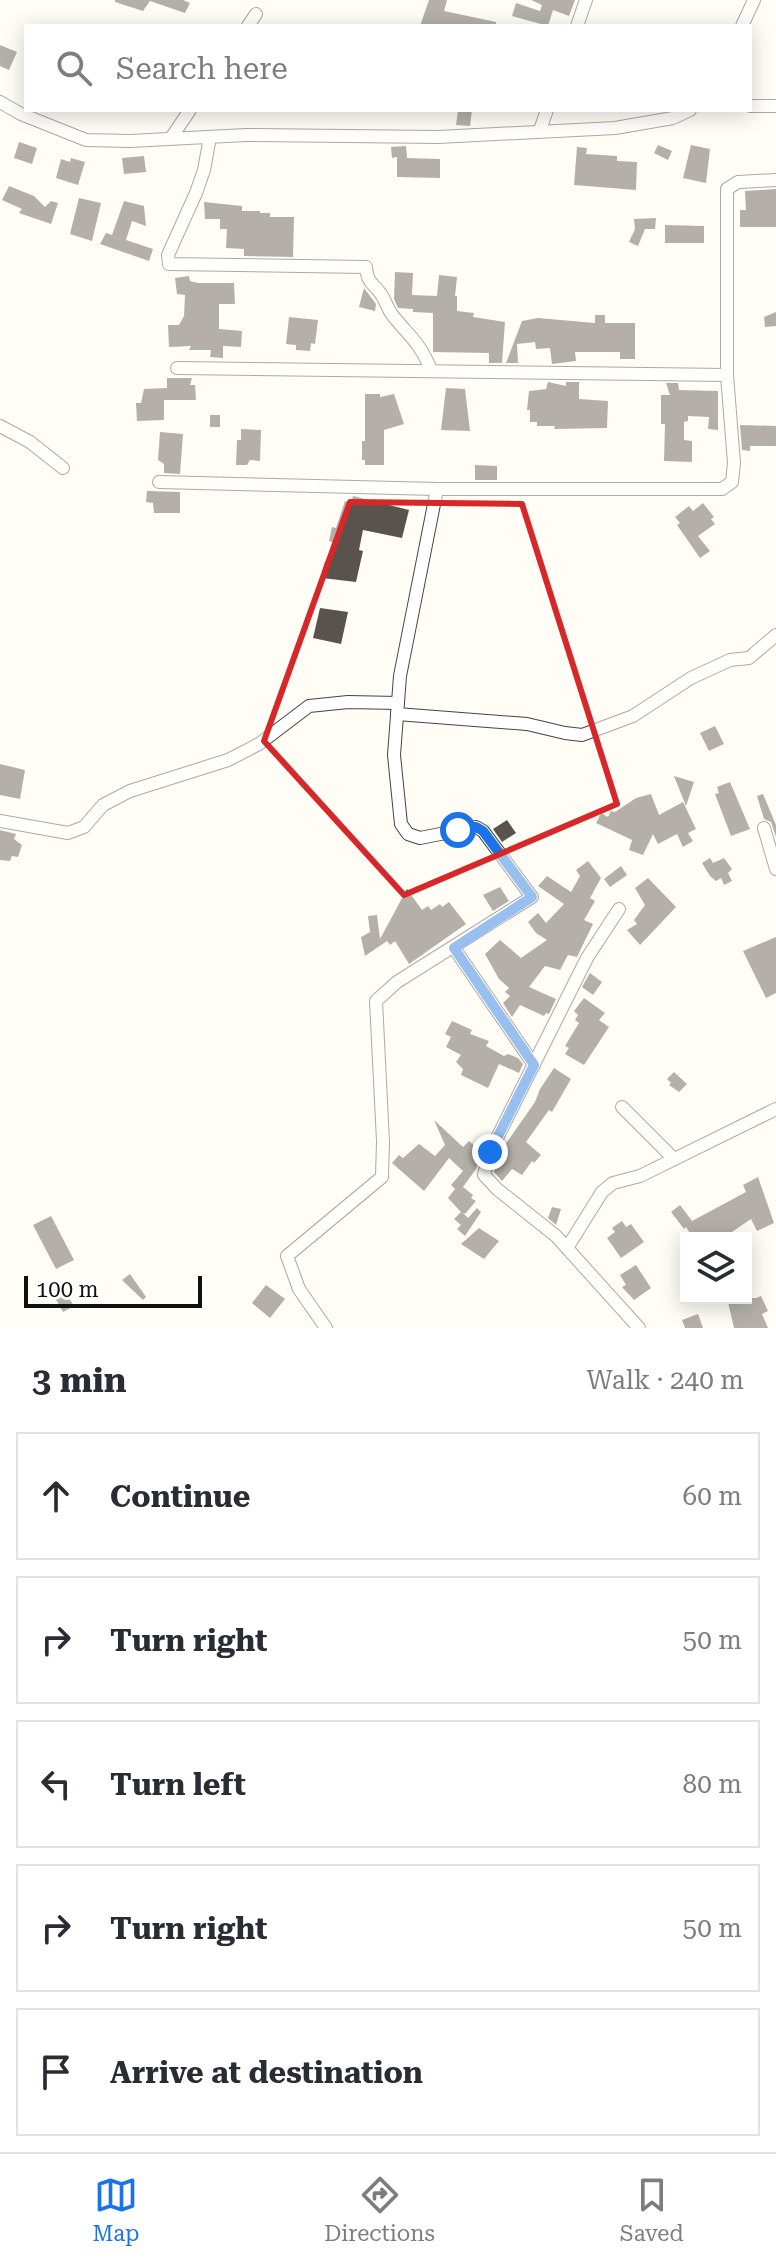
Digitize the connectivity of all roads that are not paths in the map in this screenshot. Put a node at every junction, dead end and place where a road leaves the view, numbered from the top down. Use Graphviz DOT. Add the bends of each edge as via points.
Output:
graph roads {
  1 [pos="586,0"];
  2 [pos="754,0"];
  3 [pos="256,14"];
  4 [pos="249,24"];
  5 [pos="578,24"];
  6 [pos="743,24"];
  7 [pos="0,102"];
  8 [pos="752,106"];
  9 [pos="776,106"];
  10 [pos="189,112"];
  11 [pos="546,112"];
  12 [pos="686,112"];
  13 [pos="540,130"];
  14 [pos="210,137"];
  15 [pos="171,138"];
  16 [pos="776,180"];
  17 [pos="177,368"];
  18 [pos="431,370"];
  19 [pos="727,375"];
  20 [pos="0,426"];
  21 [pos="63,468"];
  22 [pos="159,482"];
  23 [pos="437,489"];
  24 [pos="776,635"];
  25 [pos="398,708"];
  26 [pos="0,821"];
  27 [pos="764,828"];
  28 [pos="776,869"];
  29 [pos="619,909"];
  30 [pos="454,948"];
  31 [pos="534,1065"];
  32 [pos="622,1107"];
  33 [pos="776,1109"];
  34 [pos="674,1159"];
  35 [pos="567,1248"];
  36 [pos="326,1328"];
  37 [pos="639,1328"];
  1 -- 5 [label="street"];
  2 -- 6 [label="street"];
  3 -- 4 [label="street"];
  7 -- 15 [label="street" via="86,140"];
  8 -- 9 [label="street"];
  10 -- 15 [label="street"];
  11 -- 13 [label="street"];
  12 -- 13 [label="street" via="615,128"];
  13 -- 14 [label="street" via="438,137"];
  14 -- 15 [label="street"];
  14 -- 18 [label="street" via="204,170 168,255 169,264 366,267 368,281 423,351"];
  16 -- 19 [label="street" via="738,182 727,189"];
  17 -- 18 [label="street"];
  18 -- 19 [label="street"];
  19 -- 23 [label="street" via="734,463 732,482 722,489"];
  20 -- 21 [label="street"];
  22 -- 23 [label="street"];
  23 -- 25 [label="street"];
  24 -- 25 [label="street" via="749,658 730,660 633,716 582,735"];
  25 -- 26 [label="street" via="348,702 309,706 259,744 228,760 130,791 103,805 84,827 68,833"];
  25 -- 30 [label="street" via="394,755 401,824 408,834 420,838 476,827 532,897"];
  27 -- 28 [label="street"];
  29 -- 31 [label="street" via="587,958"];
  30 -- 31 [label="street"];
  30 -- 36 [label="street" via="376,1001 382,1177 287,1256 299,1289"];
  31 -- 35 [label="street" via="490,1152 484,1175"];
  32 -- 34 [label="street"];
  33 -- 34 [label="street"];
  34 -- 35 [label="street" via="602,1192"];
  35 -- 37 [label="street"];
}
